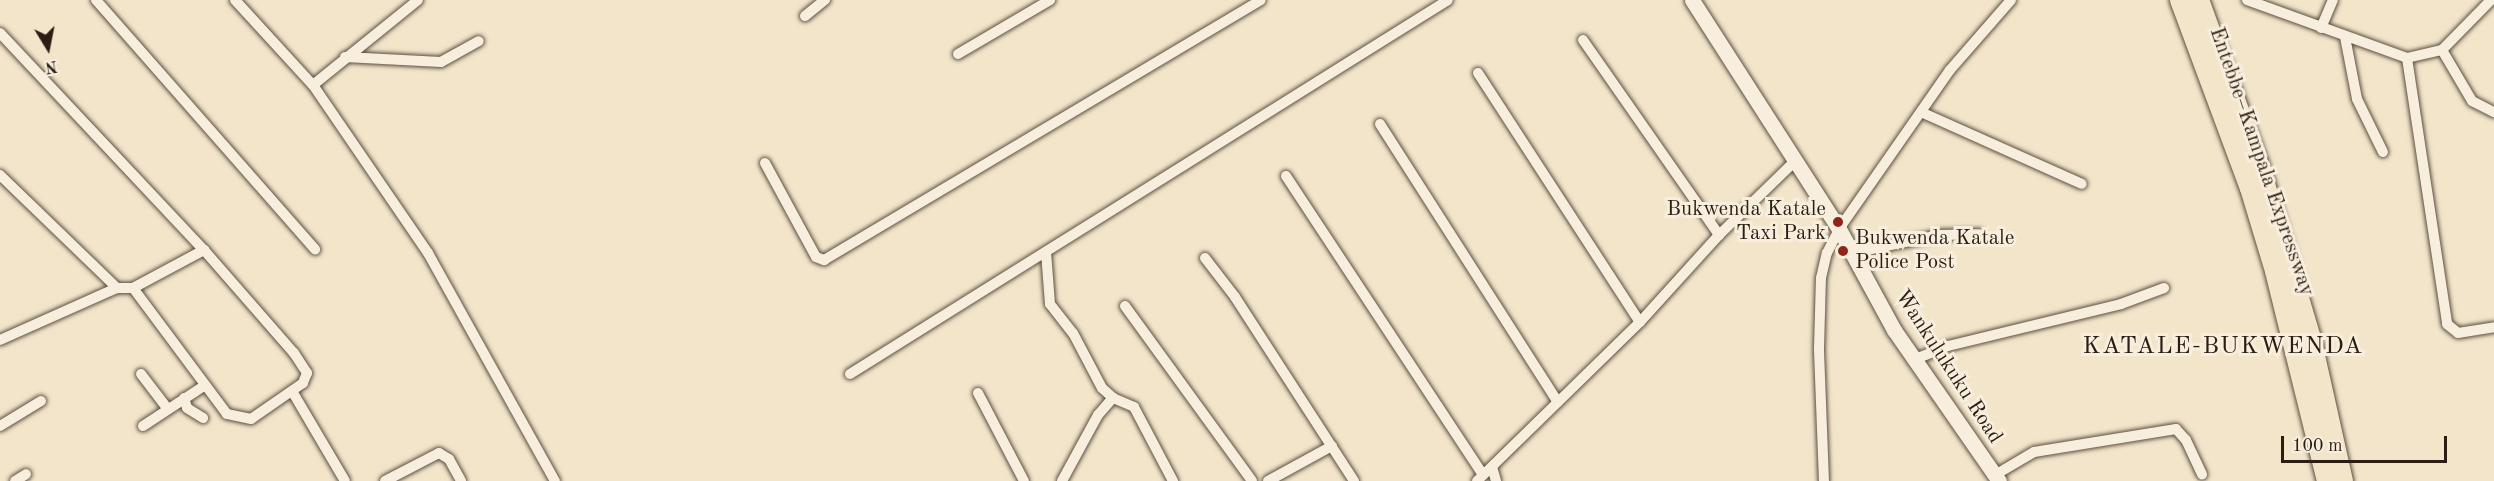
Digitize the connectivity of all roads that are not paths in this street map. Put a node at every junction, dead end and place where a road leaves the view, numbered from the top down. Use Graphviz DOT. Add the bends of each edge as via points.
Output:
graph roads {
  1 [pos="96,0"];
  2 [pos="235,0"];
  3 [pos="418,0"];
  4 [pos="825,0"];
  5 [pos="1050,0"];
  6 [pos="1261,0"];
  7 [pos="1448,0"];
  8 [pos="1692,0"];
  9 [pos="2011,0"];
  10 [pos="2180,0"];
  11 [pos="2199,0"];
  12 [pos="2247,0"];
  13 [pos="2333,0"];
  14 [pos="2491,0"];
  15 [pos="805,16"];
  16 [pos="2321,28"];
  17 [pos="0,33"];
  18 [pos="2345,37"];
  19 [pos="1583,40"];
  20 [pos="479,41"];
  21 [pos="2442,50"];
  22 [pos="958,54"];
  23 [pos="345,57"];
  24 [pos="2407,58"];
  25 [pos="1478,73"];
  26 [pos="313,85"];
  27 [pos="1921,112"];
  28 [pos="2494,112"];
  29 [pos="1380,124"];
  30 [pos="2383,152"];
  31 [pos="1796,160"];
  32 [pos="765,163"];
  33 [pos="0,175"];
  34 [pos="1286,176"];
  35 [pos="2082,184"];
  36 [pos="1839,229"];
  37 [pos="1979,234"];
  38 [pos="1719,235"];
  39 [pos="315,249"];
  40 [pos="204,250"];
  41 [pos="1046,252"];
  42 [pos="1852,253"];
  43 [pos="1205,258"];
  44 [pos="117,288"];
  45 [pos="133,288"];
  46 [pos="2164,288"];
  47 [pos="1125,306"];
  48 [pos="1640,322"];
  49 [pos="2494,327"];
  50 [pos="0,340"];
  51 [pos="1913,360"];
  52 [pos="141,374"];
  53 [pos="850,374"];
  54 [pos="204,386"];
  55 [pos="292,391"];
  56 [pos="978,393"];
  57 [pos="184,398"];
  58 [pos="1113,398"];
  59 [pos="40,401"];
  60 [pos="1558,402"];
  61 [pos="167,408"];
  62 [pos="203,418"];
  63 [pos="0,426"];
  64 [pos="143,426"];
  65 [pos="1332,446"];
  66 [pos="1492,467"];
  67 [pos="26,474"];
  68 [pos="2202,474"];
  69 [pos="1480,478"];
  70 [pos="1997,478"];
  71 [pos="15,481"];
  72 [pos="345,481"];
  73 [pos="385,481"];
  74 [pos="461,481"];
  75 [pos="555,481"];
  76 [pos="1024,481"];
  77 [pos="1062,481"];
  78 [pos="1173,481"];
  79 [pos="1252,481"];
  80 [pos="1269,481"];
  81 [pos="1354,481"];
  82 [pos="1496,481"];
  83 [pos="1824,481"];
  84 [pos="2327,481"];
  85 [pos="2343,481"];
  1 -- 39 [label="street"];
  2 -- 26 [label="street"];
  3 -- 23 [label="street"];
  4 -- 15 [label="street"];
  5 -- 22 [label="street"];
  6 -- 32 [label="street" via="824,260 816,256"];
  7 -- 41 [label="street"];
  8 -- 31 [label="main road, Wankulukuku Road"];
  9 -- 27 [label="street" via="1950,70"];
  10 -- 84 [label="highway, Entebbe–Kampala Expressway" via="2272,260"];
  11 -- 85 [label="highway, Entebbe–Kampala Expressway" via="2262,174 2311,338"];
  12 -- 16 [label="street"];
  13 -- 16 [label="street"];
  14 -- 21 [label="street"];
  16 -- 18 [label="street"];
  17 -- 40 [label="street"];
  18 -- 24 [label="street"];
  18 -- 30 [label="street" via="2357,99"];
  19 -- 38 [label="street"];
  20 -- 23 [label="street" via="441,62"];
  21 -- 24 [label="street"];
  21 -- 28 [label="street" via="2472,101"];
  23 -- 26 [label="street"];
  24 -- 49 [label="street" via="2447,324 2458,333"];
  25 -- 48 [label="street"];
  26 -- 75 [label="street" via="428,253"];
  27 -- 35 [label="street"];
  27 -- 36 [label="street"];
  29 -- 60 [label="street"];
  31 -- 36 [label="main road, Wankulukuku Road"];
  31 -- 38 [label="street"];
  33 -- 44 [label="street"];
  34 -- 69 [label="street"];
  36 -- 42 [label="main road, Wankulukuku Road"];
  36 -- 83 [label="street" via="1821,278"];
  37 -- 42 [label="street" via="1940,235"];
  38 -- 48 [label="street"];
  40 -- 45 [label="street"];
  40 -- 55 [label="street" via="308,373"];
  41 -- 53 [label="street"];
  41 -- 58 [label="street" via="1050,304 1073,333 1098,383"];
  42 -- 51 [label="main road, Wankulukuku Road"];
  43 -- 65 [label="street" via="1235,297"];
  44 -- 45 [label="street"];
  44 -- 50 [label="street"];
  45 -- 54 [label="street"];
  46 -- 51 [label="street" via="2121,304 1948,346"];
  47 -- 79 [label="street"];
  48 -- 60 [label="street"];
  51 -- 70 [label="main road, Wankulukuku Road"];
  52 -- 61 [label="street"];
  54 -- 55 [label="street" via="227,414 250,419"];
  54 -- 57 [label="street"];
  55 -- 72 [label="street"];
  56 -- 76 [label="street"];
  57 -- 61 [label="street"];
  57 -- 62 [label="street" via="187,408"];
  58 -- 77 [label="street" via="1098,415"];
  58 -- 78 [label="street" via="1134,407"];
  59 -- 63 [label="street"];
  60 -- 66 [label="street"];
  61 -- 64 [label="street"];
  65 -- 80 [label="street"];
  65 -- 81 [label="street"];
  66 -- 69 [label="street"];
  66 -- 82 [label="street"];
  67 -- 71 [label="street"];
  68 -- 70 [label="street" via="2186,440 2176,429 2034,452"];
  73 -- 74 [label="street" via="439,453 449,459"];
}
